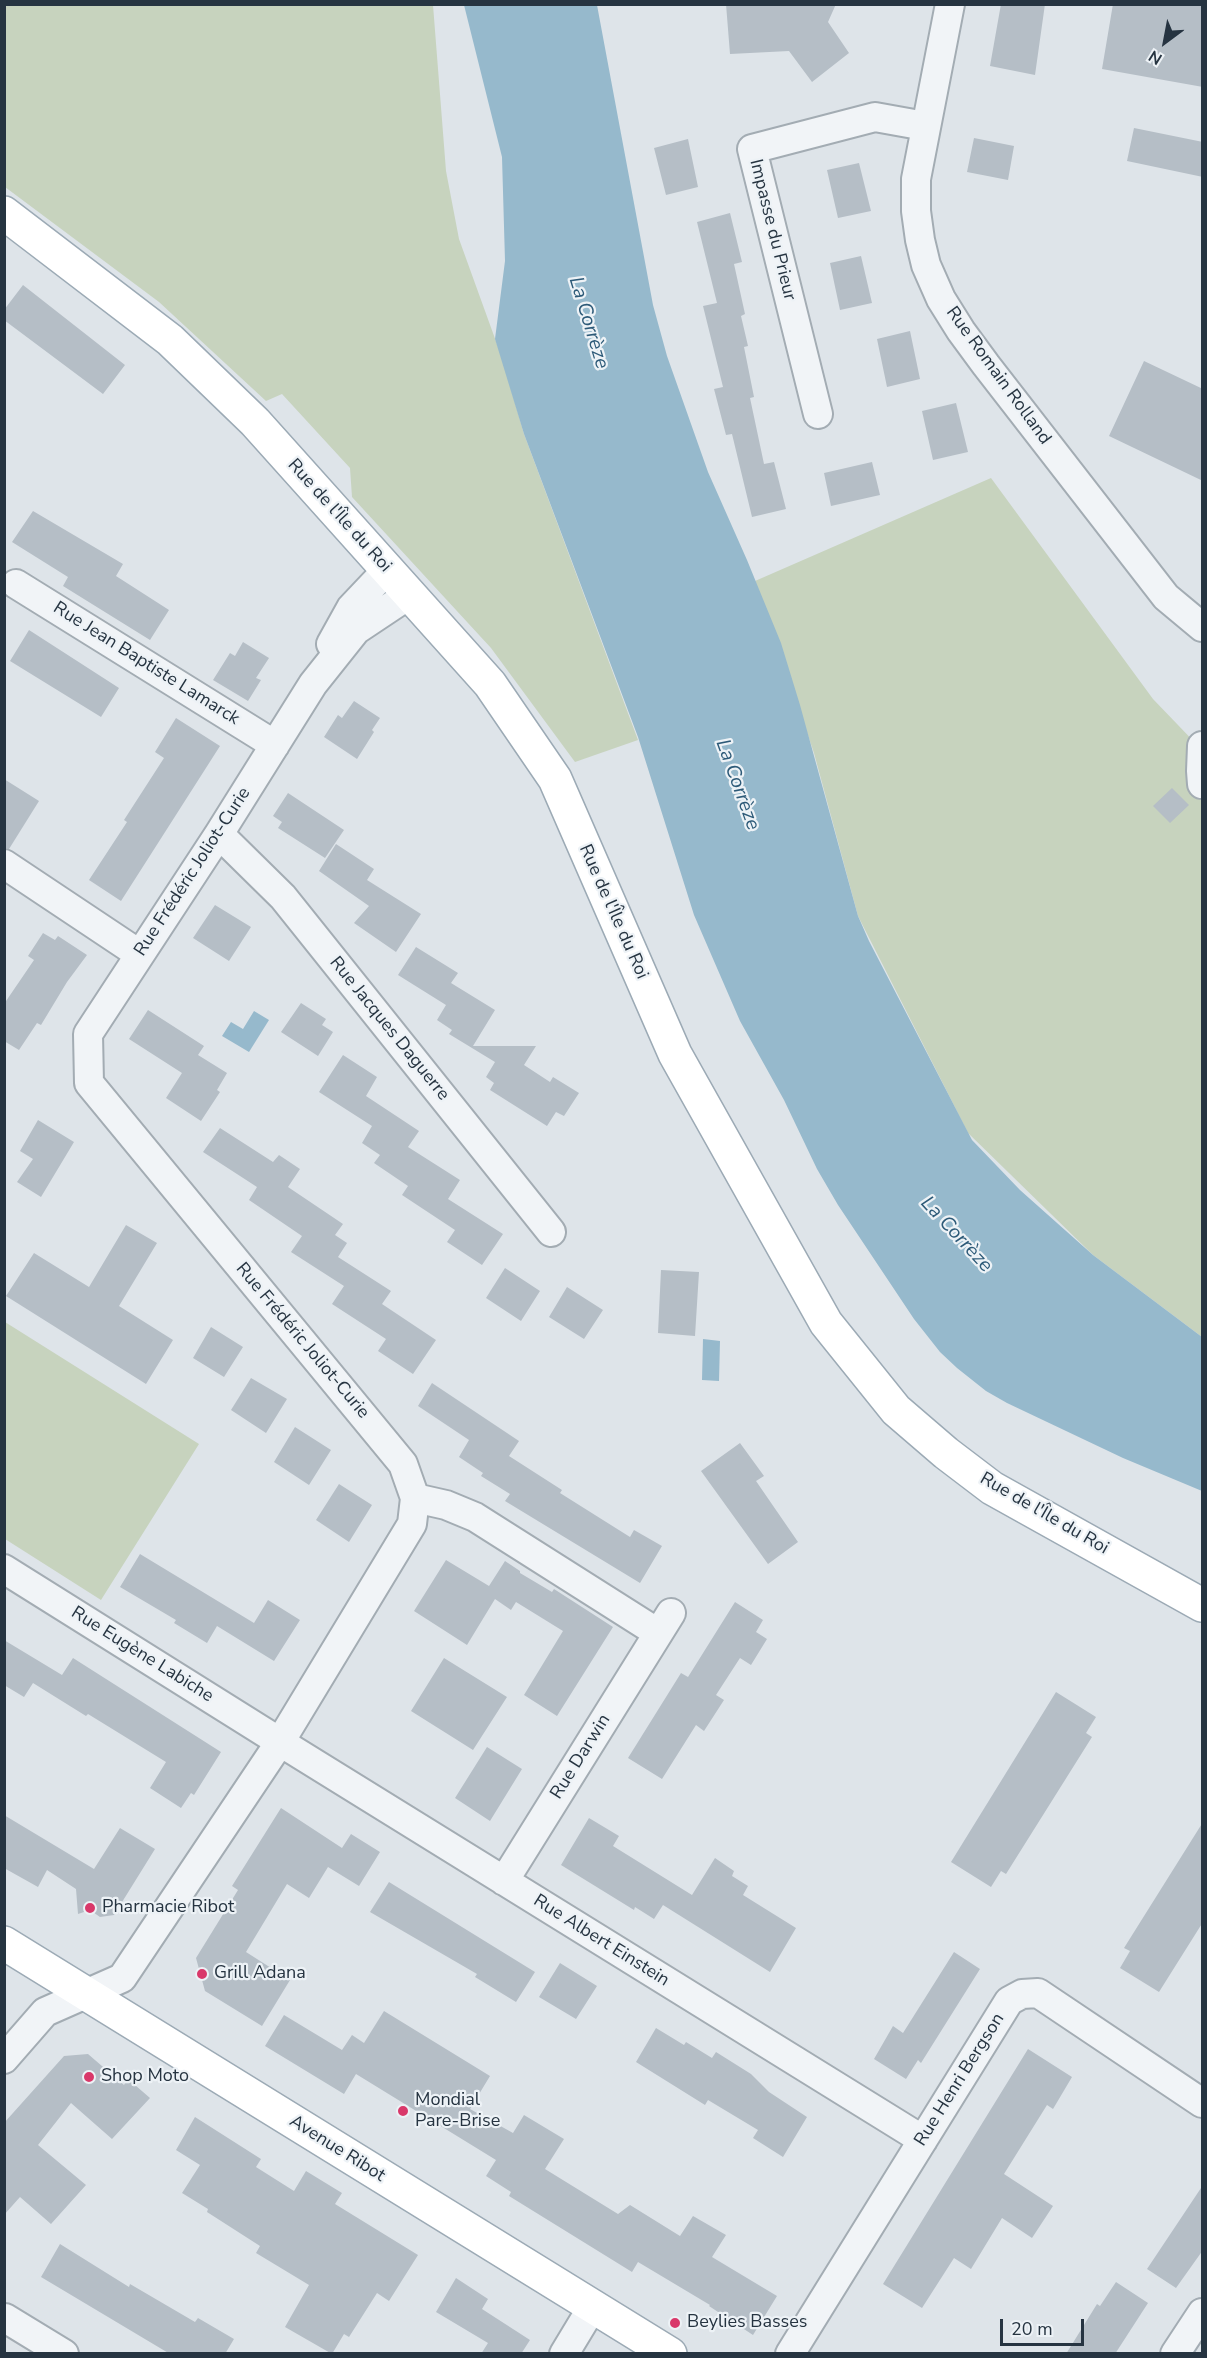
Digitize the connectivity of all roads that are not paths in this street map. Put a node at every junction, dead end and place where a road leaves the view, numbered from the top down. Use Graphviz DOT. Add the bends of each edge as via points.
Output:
graph roads {
  1 [pos="950,4"];
  2 [pos="925,126"];
  3 [pos="8,223"];
  4 [pos="818,414"];
  5 [pos="387,570"];
  6 [pos="16,584"];
  7 [pos="410,594"];
  8 [pos="1203,627"];
  9 [pos="313,684"];
  10 [pos="275,745"];
  11 [pos="1203,746"];
  12 [pos="1203,784"];
  13 [pos="219,834"];
  14 [pos="4,864"];
  15 [pos="139,954"];
  16 [pos="551,1232"];
  17 [pos="415,1498"];
  18 [pos="4,1569"];
  19 [pos="1203,1605"];
  20 [pos="280,1742"];
  21 [pos="504,1881"];
  22 [pos="4,1943"];
  23 [pos="87,1993"];
  24 [pos="4,2059"];
  25 [pos="1203,2103"];
  26 [pos="923,2140"];
  27 [pos="592,2306"];
  28 [pos="1203,2313"];
  29 [pos="5,2318"];
  30 [pos="64,2354"];
  31 [pos="564,2354"];
  32 [pos="670,2354"];
  33 [pos="790,2354"];
  34 [pos="1175,2354"];
  1 -- 2 [label="street, Rue Romain Rolland"];
  2 -- 4 [label="street, Impasse du Prieur" via="875,117 752,149"];
  2 -- 8 [label="street, Rue Romain Rolland" via="916,179 916,211 926,265 941,299 986,365 1119,539 1166,597"];
  3 -- 5 [label="main road, Rue de l'Île du Roi" via="170,340 255,422"];
  5 -- 7 [label="main road, Rue de l'Île du Roi"];
  5 -- 9 [label="street, Rue Frédéric Joliot-Curie" via="351,608"];
  6 -- 10 [label="street, Rue Jean Baptiste Lamarck"];
  7 -- 9 [label="street, Rue Frédéric Joliot-Curie" via="356,630"];
  7 -- 19 [label="main road, Rue de l'Île du Roi" via="490,684 555,779 675,1054 826,1323 859,1366 896,1410 945,1454 992,1488"];
  9 -- 10 [label="street, Rue Frédéric Joliot-Curie"];
  10 -- 13 [label="street, Rue Frédéric Joliot-Curie"];
  11 -- 12 [label="street"];
  13 -- 15 [label="street, Rue Frédéric Joliot-Curie"];
  13 -- 16 [label="street, Rue Jacques Daguerre" via="283,897"];
  14 -- 15 [label="street"];
  15 -- 17 [label="street, Rue Frédéric Joliot-Curie" via="88,1034 88,1083 403,1464"];
  17 -- 20 [label="street, Rue Frédéric Joliot-Curie" via="412,1524"];
  17 -- 21 [label="street, Rue Darwin" via="475,1517 665,1623"];
  18 -- 20 [label="street, Rue Eugène Labiche"];
  20 -- 21 [label="street, Rue Albert Einstein"];
  20 -- 23 [label="street, Rue Frédéric Joliot-Curie" via="122,1978"];
  21 -- 26 [label="street, Rue Albert Einstein"];
  22 -- 23 [label="main road, Avenue Ribot"];
  23 -- 24 [label="street, Rue Frédéric Joliot-Curie" via="45,2012"];
  23 -- 27 [label="main road, Avenue Ribot"];
  25 -- 26 [label="street, Rue Henri Bergson" via="1038,1993 1022,1994 1009,2001"];
  26 -- 33 [label="street, Rue Henri Bergson"];
  27 -- 31 [label="street"];
  27 -- 32 [label="main road, Avenue Ribot"];
  28 -- 34 [label="street"];
  29 -- 30 [label="street"];
}
